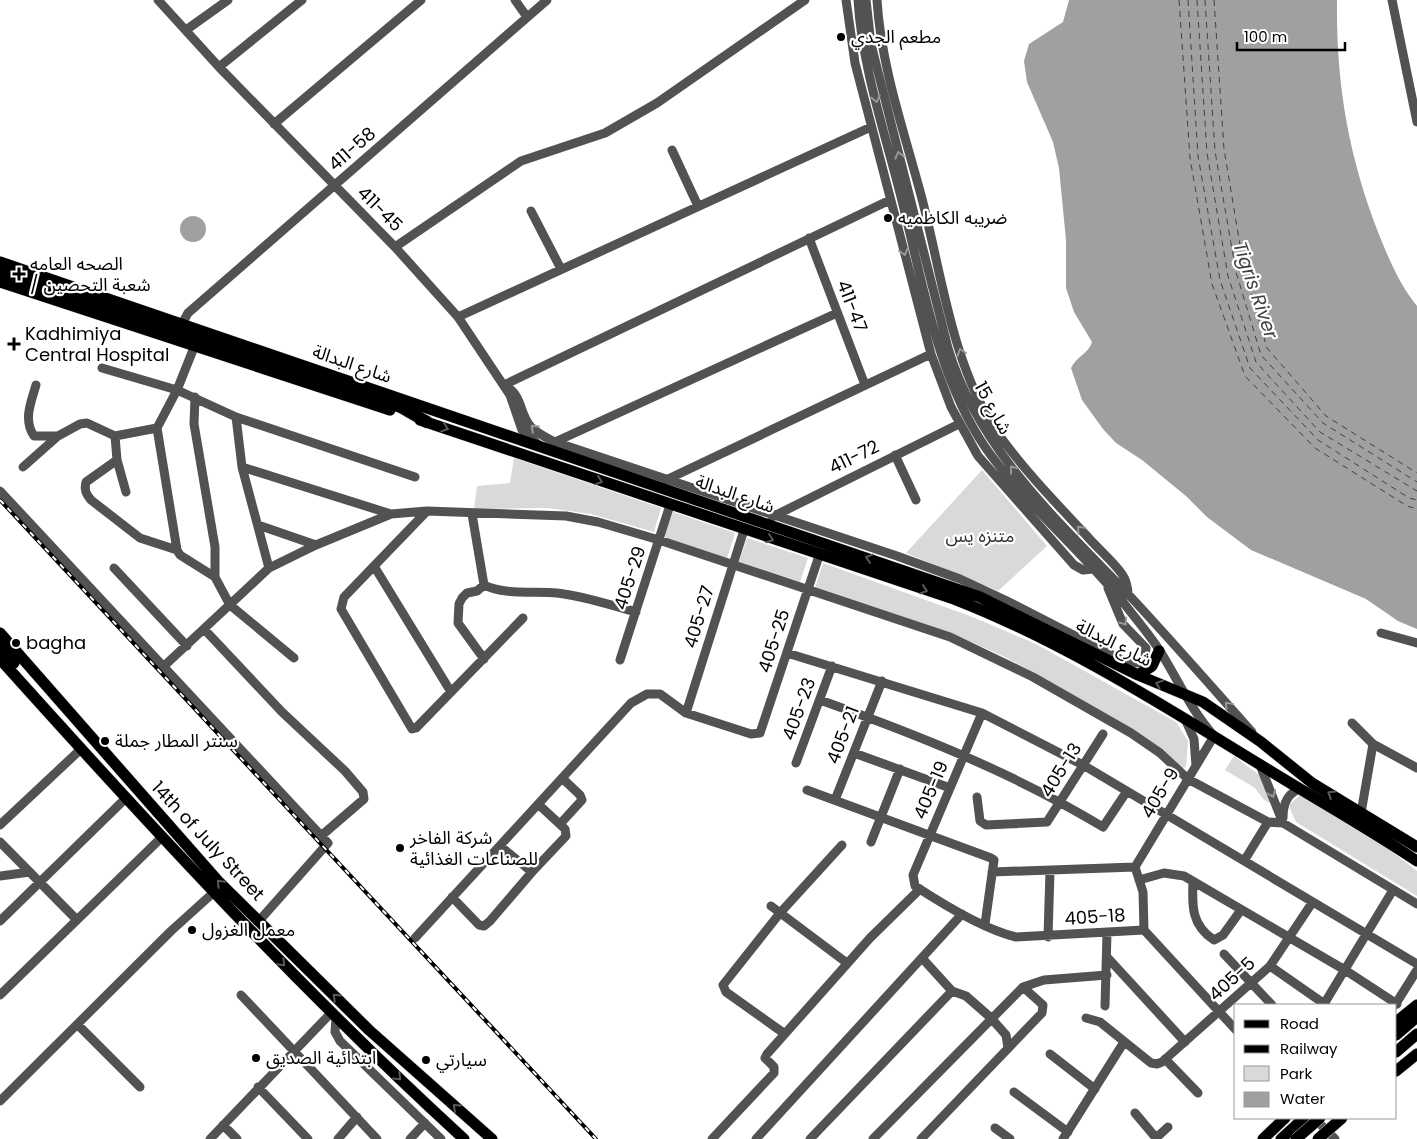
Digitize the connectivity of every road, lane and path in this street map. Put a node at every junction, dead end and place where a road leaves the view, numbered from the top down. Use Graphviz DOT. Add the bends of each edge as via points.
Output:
graph roads {
  1 [pos="228,0"];
  2 [pos="302,0"];
  3 [pos="421,0"];
  4 [pos="515,0"];
  5 [pos="547,0"];
  6 [pos="805,0"];
  7 [pos="846,0"];
  8 [pos="858,0"];
  9 [pos="866,0"];
  10 [pos="877,0"];
  11 [pos="1392,0"];
  12 [pos="164,2"];
  13 [pos="527,18"];
  14 [pos="186,30"];
  15 [pos="219,67"];
  16 [pos="1415,104"];
  17 [pos="1417,122"];
  18 [pos="274,124"];
  19 [pos="871,127"];
  20 [pos="672,150"];
  21 [pos="334,186"];
  22 [pos="908,190"];
  23 [pos="921,195"];
  24 [pos="890,200"];
  25 [pos="698,206"];
  26 [pos="531,211"];
  27 [pos="809,238"];
  28 [pos="395,247"];
  29 [pos="0,262"];
  30 [pos="561,269"];
  31 [pos="0,272"];
  32 [pos="911,278"];
  33 [pos="0,282"];
  34 [pos="923,283"];
  35 [pos="838,313"];
  36 [pos="458,317"];
  37 [pos="182,324"];
  38 [pos="199,342"];
  39 [pos="931,354"];
  40 [pos="102,368"];
  41 [pos="36,384"];
  42 [pos="504,385"];
  43 [pos="865,385"];
  44 [pos="177,390"];
  45 [pos="195,397"];
  46 [pos="236,417"];
  47 [pos="427,422"];
  48 [pos="959,424"];
  49 [pos="157,428"];
  50 [pos="58,436"];
  51 [pos="115,436"];
  52 [pos="539,445"];
  53 [pos="554,446"];
  54 [pos="895,455"];
  55 [pos="117,460"];
  56 [pos="23,467"];
  57 [pos="242,467"];
  58 [pos="415,477"];
  59 [pos="665,483"];
  60 [pos="0,491"];
  61 [pos="126,492"];
  62 [pos="916,500"];
  63 [pos="664,503"];
  64 [pos="427,512"];
  65 [pos="391,514"];
  66 [pos="472,514"];
  67 [pos="771,519"];
  68 [pos="258,525"];
  69 [pos="744,530"];
  70 [pos="658,540"];
  71 [pos="1071,541"];
  72 [pos="316,545"];
  73 [pos="177,550"];
  74 [pos="1103,553"];
  75 [pos="819,556"];
  76 [pos="732,565"];
  77 [pos="1094,565"];
  78 [pos="374,566"];
  79 [pos="114,568"];
  80 [pos="269,568"];
  81 [pos="215,577"];
  82 [pos="1103,578"];
  83 [pos="484,585"];
  84 [pos="808,590"];
  85 [pos="1125,598"];
  86 [pos="230,605"];
  87 [pos="636,612"];
  88 [pos="523,618"];
  89 [pos="204,629"];
  90 [pos="1381,632"];
  91 [pos="0,633"];
  92 [pos="1417,643"];
  93 [pos="186,646"];
  94 [pos="0,651"];
  95 [pos="1159,651"];
  96 [pos="787,652"];
  97 [pos="294,658"];
  98 [pos="484,658"];
  99 [pos="620,660"];
  100 [pos="832,666"];
  101 [pos="163,667"];
  102 [pos="1138,675"];
  103 [pos="882,681"];
  104 [pos="451,692"];
  105 [pos="1182,692"];
  106 [pos="820,700"];
  107 [pos="982,712"];
  108 [pos="686,713"];
  109 [pos="868,717"];
  110 [pos="1185,719"];
  111 [pos="1352,723"];
  112 [pos="1102,734"];
  113 [pos="1214,736"];
  114 [pos="1261,742"];
  115 [pos="1373,744"];
  116 [pos="81,749"];
  117 [pos="854,752"];
  118 [pos="964,755"];
  119 [pos="796,763"];
  120 [pos="1084,765"];
  121 [pos="1260,765"];
  122 [pos="1196,766"];
  123 [pos="1417,768"];
  124 [pos="900,769"];
  125 [pos="562,778"];
  126 [pos="1188,779"];
  127 [pos="116,787"];
  128 [pos="950,788"];
  129 [pos="1300,789"];
  130 [pos="808,790"];
  131 [pos="1127,791"];
  132 [pos="977,797"];
  133 [pos="126,798"];
  134 [pos="835,800"];
  135 [pos="1060,802"];
  136 [pos="538,804"];
  137 [pos="1361,813"];
  138 [pos="1166,815"];
  139 [pos="881,817"];
  140 [pos="1268,822"];
  141 [pos="1283,823"];
  142 [pos="560,824"];
  143 [pos="0,825"];
  144 [pos="930,834"];
  145 [pos="321,836"];
  146 [pos="162,837"];
  147 [pos="0,842"];
  148 [pos="871,842"];
  149 [pos="842,845"];
  150 [pos="500,846"];
  151 [pos="1417,847"];
  152 [pos="1244,861"];
  153 [pos="1417,861"];
  154 [pos="1135,867"];
  155 [pos="1050,871"];
  156 [pos="30,872"];
  157 [pos="532,872"];
  158 [pos="992,872"];
  159 [pos="0,876"];
  160 [pos="1139,880"];
  161 [pos="1193,881"];
  162 [pos="40,882"];
  163 [pos="913,882"];
  164 [pos="920,889"];
  165 [pos="1393,890"];
  166 [pos="213,893"];
  167 [pos="452,897"];
  168 [pos="1312,903"];
  169 [pos="1417,904"];
  170 [pos="770,906"];
  171 [pos="1241,910"];
  172 [pos="780,913"];
  173 [pos="962,914"];
  174 [pos="77,920"];
  175 [pos="0,921"];
  176 [pos="258,922"];
  177 [pos="985,924"];
  178 [pos="1144,930"];
  179 [pos="1106,933"];
  180 [pos="1367,934"];
  181 [pos="1048,937"];
  182 [pos="414,938"];
  183 [pos="1288,939"];
  184 [pos="1224,954"];
  185 [pos="1107,957"];
  186 [pos="922,958"];
  187 [pos="847,963"];
  188 [pos="1417,964"];
  189 [pos="1270,966"];
  190 [pos="1345,970"];
  191 [pos="1417,970"];
  192 [pos="1107,975"];
  193 [pos="1252,984"];
  194 [pos="1024,986"];
  195 [pos="952,991"];
  196 [pos="0,995"];
  197 [pos="241,995"];
  198 [pos="1271,1004"];
  199 [pos="1325,1004"];
  200 [pos="1396,1004"];
  201 [pos="1417,1004"];
  202 [pos="1105,1006"];
  203 [pos="1220,1012"];
  204 [pos="334,1016"];
  205 [pos="1417,1017"];
  206 [pos="991,1018"];
  207 [pos="1086,1018"];
  208 [pos="1397,1021"];
  209 [pos="78,1025"];
  210 [pos="1234,1028"];
  211 [pos="785,1034"];
  212 [pos="1397,1034"];
  213 [pos="1417,1034"];
  214 [pos="1124,1042"];
  215 [pos="1185,1042"];
  216 [pos="1008,1048"];
  217 [pos="1397,1051"];
  218 [pos="295,1052"];
  219 [pos="1050,1054"];
  220 [pos="1417,1054"];
  221 [pos="1165,1059"];
  222 [pos="1397,1069"];
  223 [pos="140,1087"];
  224 [pos="258,1087"];
  225 [pos="1095,1089"];
  226 [pos="1014,1092"];
  227 [pos="1198,1093"];
  228 [pos="0,1101"];
  229 [pos="1135,1113"];
  230 [pos="357,1117"];
  231 [pos="1284,1119"];
  232 [pos="1303,1119"];
  233 [pos="1341,1119"];
  234 [pos="1321,1122"];
  235 [pos="425,1123"];
  236 [pos="223,1125"];
  237 [pos="1168,1127"];
  238 [pos="995,1128"];
  239 [pos="1065,1135"];
  240 [pos="1155,1138"];
  241 [pos="210,1139"];
  242 [pos="237,1139"];
  243 [pos="308,1139"];
  244 [pos="338,1139"];
  245 [pos="377,1139"];
  246 [pos="410,1139"];
  247 [pos="441,1139"];
  248 [pos="464,1139"];
  249 [pos="492,1139"];
  250 [pos="712,1139"];
  251 [pos="756,1139"];
  252 [pos="810,1139"];
  253 [pos="873,1139"];
  254 [pos="921,1139"];
  255 [pos="1010,1139"];
  256 [pos="1263,1139"];
  257 [pos="1281,1139"];
  258 [pos="1296,1139"];
  259 [pos="1318,1139"];
  260 [pos="1335,1139"];
  1 -- 14 [label="street"];
  2 -- 15 [label="street"];
  3 -- 18 [label="street"];
  4 -- 13 [label="street"];
  5 -- 13 [label="street, 411-58"];
  6 -- 28 [label="street" via="657,103 605,132 521,161"];
  7 -- 19 [label="street" via="852,50"];
  8 -- 34 [label="street, شارع 15, one-way" via="865,53"];
  22 -- 9 [label="street, شارع 15, one-way" via="871,44"];
  10 -- 23 [label="street" via="882,46"];
  11 -- 16 [label="street"];
  12 -- 14 [label="street, 411-45"];
  13 -- 21 [label="street, 411-58"];
  14 -- 15 [label="street, 411-45"];
  15 -- 18 [label="street, 411-45"];
  16 -- 17 [label="street"];
  18 -- 21 [label="street, 411-45"];
  19 -- 24 [label="street"];
  19 -- 25 [label="street"];
  20 -- 25 [label="street"];
  21 -- 28 [label="street, 411-45"];
  21 -- 37 [label="street, 411-58" via="188,313"];
  22 -- 23 [label="street"];
  71 -- 22 [label="street, شارع 15, one-way" via="1010,466 968,402 948,348"];
  74 -- 23 [label="street, one-way" via="1012,452 982,407 958,344"];
  24 -- 27 [label="street"];
  24 -- 32 [label="street, one-way"];
  25 -- 30 [label="street"];
  26 -- 30 [label="street"];
  27 -- 35 [label="street, 411-47"];
  27 -- 42 [label="street"];
  28 -- 36 [label="street, 411-45"];
  29 -- 37 [label="main road, شارع البدالة"];
  30 -- 36 [label="street"];
  31 -- 38 [label="highway"];
  32 -- 34 [label="street"];
  32 -- 39 [label="street"];
  33 -- 38 [label="main road"];
  34 -- 71 [label="street, شارع 15" via="946,368 968,420 1005,474"];
  35 -- 43 [label="street, 411-47"];
  35 -- 53 [label="street"];
  36 -- 42 [label="street, 411-45"];
  37 -- 52 [label="main road, شارع البدالة"];
  38 -- 44 [label="street"];
  38 -- 47 [label="highway" via="400,407"];
  39 -- 43 [label="street"];
  39 -- 48 [label="street"];
  40 -- 44 [label="street"];
  41 -- 50 [label="street" via="28,415 29,428 34,436"];
  42 -- 52 [label="street" via="522,430"];
  53 -- 42 [label="street, one-way" via="532,428 514,390"];
  43 -- 59 [label="street"];
  44 -- 45 [label="street"];
  44 -- 49 [label="street"];
  45 -- 46 [label="street"];
  45 -- 81 [label="street" via="194,424 215,547"];
  46 -- 57 [label="street"];
  46 -- 58 [label="street"];
  47 -- 63 [label="main road, شارع البدالة, one-way"];
  48 -- 54 [label="street, 411-72"];
  48 -- 77 [label="street" via="985,465 1059,549 1077,567 1086,570"];
  49 -- 51 [label="street"];
  49 -- 73 [label="street"];
  50 -- 51 [label="street" via="87,423"];
  50 -- 56 [label="street"];
  51 -- 55 [label="street"];
  52 -- 53 [label="main road, شارع البدالة"];
  53 -- 59 [label="main road, شارع البدالة"];
  54 -- 62 [label="street"];
  54 -- 67 [label="street, 411-72"];
  55 -- 61 [label="street"];
  55 -- 73 [label="street" via="86,482 84,488 90,500 140,538"];
  57 -- 65 [label="street"];
  57 -- 68 [label="street"];
  59 -- 63 [label="main road"];
  59 -- 67 [label="main road, شارع البدالة"];
  60 -- 101 [label="street"];
  63 -- 69 [label="main road, شارع البدالة"];
  63 -- 70 [label="street, 405-29"];
  64 -- 65 [label="street"];
  64 -- 66 [label="street"];
  64 -- 78 [label="street"];
  65 -- 72 [label="street"];
  66 -- 70 [label="street" via="566,516"];
  66 -- 83 [label="street"];
  82 -- 67 [label="street, one-way" via="1123,624 1146,648 1145,657 1139,663 1124,660 960,580 897,556"];
  102 -- 67 [label="main road, شارع البدالة, one-way" via="974,594"];
  68 -- 72 [label="street"];
  68 -- 80 [label="street"];
  69 -- 75 [label="main road, شارع البدالة, one-way"];
  69 -- 76 [label="street, 405-27"];
  70 -- 76 [label="street"];
  70 -- 87 [label="street, 405-29"];
  71 -- 77 [label="street, شارع 15"];
  72 -- 80 [label="street"];
  73 -- 81 [label="street"];
  74 -- 77 [label="street"];
  74 -- 85 [label="street" via="1123,576"];
  75 -- 84 [label="street, 405-25"];
  75 -- 110 [label="main road, شارع البدالة, one-way" via="986,612 1070,654"];
  76 -- 84 [label="street"];
  76 -- 108 [label="street, 405-27"];
  77 -- 82 [label="street, شارع 15"];
  77 -- 85 [label="street, شارع 15"];
  78 -- 104 [label="street"];
  78 -- 104 [label="street" via="344,597 341,609 412,729"];
  79 -- 93 [label="street"];
  80 -- 86 [label="street"];
  81 -- 86 [label="street"];
  82 -- 85 [label="street, شارع 15"];
  83 -- 87 [label="street" via="594,600"];
  83 -- 98 [label="street" via="462,598 458,623"];
  84 -- 96 [label="street, 405-25"];
  84 -- 126 [label="street" via="950,637 1025,673 1131,733 1160,753"];
  85 -- 95 [label="street, شارع 15"];
  114 -- 85 [label="street, شارع 15, one-way"];
  86 -- 89 [label="street"];
  86 -- 97 [label="street"];
  87 -- 99 [label="street, 405-29"];
  88 -- 98 [label="street"];
  89 -- 93 [label="street"];
  89 -- 145 [label="street" via="364,792 364,799"];
  90 -- 92 [label="street"];
  176 -- 91 [label="main road, 14th of July Street, one-way" via="202,864"];
  93 -- 101 [label="street"];
  94 -- 116 [label="main road, 14th of July Street"];
  94 -- 127 [label="main road" via="96,752"];
  95 -- 102 [label="main road" via="1152,666"];
  95 -- 105 [label="street, شارع 15"];
  96 -- 100 [label="street"];
  96 -- 108 [label="street, 405-25" via="760,733"];
  98 -- 104 [label="street"];
  100 -- 103 [label="street"];
  100 -- 106 [label="street, 405-23"];
  101 -- 145 [label="street"];
  105 -- 102 [label="main road, شارع البدالة, one-way"];
  103 -- 107 [label="street"];
  103 -- 109 [label="street, 405-21"];
  105 -- 113 [label="street, شارع 15"];
  105 -- 114 [label="main road, شارع البدالة" via="1203,702"];
  106 -- 109 [label="street"];
  106 -- 119 [label="street, 405-23"];
  107 -- 118 [label="street, 405-19"];
  107 -- 120 [label="street"];
  108 -- 125 [label="street" via="666,697 647,694 631,703"];
  109 -- 117 [label="street, 405-21"];
  109 -- 118 [label="street"];
  110 -- 113 [label="main road, شارع البدالة"];
  110 -- 122 [label="street" via="1194,739"];
  111 -- 115 [label="street"];
  112 -- 120 [label="street, 405-13"];
  113 -- 121 [label="main road, شارع البدالة"];
  113 -- 122 [label="street, 405-9"];
  137 -- 114 [label="main road, شارع البدالة, one-way" via="1298,773"];
  115 -- 123 [label="street"];
  115 -- 137 [label="street"];
  116 -- 127 [label="main road, 14th of July Street"];
  116 -- 143 [label="street"];
  117 -- 124 [label="street"];
  117 -- 134 [label="street, 405-21"];
  118 -- 128 [label="street, 405-19"];
  118 -- 135 [label="street"];
  120 -- 131 [label="street"];
  120 -- 135 [label="street, 405-13"];
  121 -- 129 [label="main road, شارع البدالة"];
  121 -- 141 [label="street, one-way"];
  122 -- 126 [label="street, 405-9"];
  124 -- 128 [label="street"];
  124 -- 139 [label="street"];
  125 -- 136 [label="street"];
  125 -- 142 [label="street" via="582,800"];
  126 -- 138 [label="street, 405-9"];
  126 -- 140 [label="street"];
  127 -- 133 [label="main road, 14th of July Street"];
  128 -- 144 [label="street, 405-19"];
  129 -- 141 [label="street" via="1286,800"];
  129 -- 153 [label="main road, شارع البدالة"];
  130 -- 134 [label="street"];
  131 -- 135 [label="street" via="1103,828"];
  131 -- 138 [label="street"];
  132 -- 135 [label="street, 405-13" via="980,821 986,825 1047,822"];
  133 -- 146 [label="main road, 14th of July Street"];
  133 -- 162 [label="street"];
  134 -- 139 [label="street"];
  136 -- 142 [label="street"];
  136 -- 150 [label="street"];
  137 -- 151 [label="main road, شارع البدالة"];
  138 -- 152 [label="street"];
  138 -- 154 [label="street, 405-9"];
  139 -- 144 [label="street"];
  139 -- 148 [label="street"];
  140 -- 141 [label="street"];
  140 -- 152 [label="street"];
  141 -- 165 [label="street"];
  142 -- 157 [label="street" via="567,831 566,836"];
  144 -- 158 [label="street" via="991,858 994,860"];
  144 -- 163 [label="street, 405-19"];
  145 -- 176 [label="street" via="328,843"];
  146 -- 166 [label="main road, 14th of July Street"];
  146 -- 174 [label="street"];
  147 -- 156 [label="street"];
  149 -- 172 [label="street"];
  150 -- 157 [label="street"];
  150 -- 167 [label="street"];
  152 -- 168 [label="street"];
  154 -- 155 [label="street"];
  154 -- 160 [label="street"];
  155 -- 158 [label="street"];
  155 -- 181 [label="street"];
  156 -- 159 [label="street"];
  156 -- 162 [label="street"];
  157 -- 167 [label="street" via="484,926 479,925"];
  158 -- 177 [label="street"];
  160 -- 161 [label="street" via="1174,873"];
  160 -- 178 [label="street" via="1144,899"];
  161 -- 171 [label="street"];
  161 -- 171 [label="street" via="1193,914 1198,925 1214,940 1223,935"];
  162 -- 174 [label="street"];
  162 -- 175 [label="street"];
  163 -- 164 [label="street, 405-18"];
  164 -- 173 [label="street, 405-18"];
  164 -- 187 [label="street"];
  165 -- 169 [label="street"];
  165 -- 180 [label="street"];
  166 -- 204 [label="main road, 14th of July Street, one-way"];
  166 -- 209 [label="street" via="171,930"];
  167 -- 182 [label="street"];
  168 -- 180 [label="street"];
  168 -- 183 [label="street, 405-5"];
  170 -- 172 [label="street"];
  171 -- 183 [label="street"];
  172 -- 187 [label="street"];
  172 -- 211 [label="street" via="723,988"];
  173 -- 177 [label="street, 405-18"];
  173 -- 186 [label="street"];
  174 -- 196 [label="street"];
  249 -- 176 [label="main road, 14th of July Street, one-way" via="369,1030"];
  177 -- 181 [label="street, 405-18" via="1016,937"];
  178 -- 179 [label="street, 405-18"];
  178 -- 203 [label="street"];
  179 -- 181 [label="street, 405-18"];
  179 -- 185 [label="street"];
  180 -- 188 [label="street"];
  180 -- 190 [label="street"];
  183 -- 189 [label="street, 405-5"];
  183 -- 190 [label="street"];
  184 -- 193 [label="street"];
  185 -- 192 [label="street"];
  185 -- 215 [label="street"];
  186 -- 195 [label="street"];
  186 -- 251 [label="street"];
  187 -- 211 [label="street"];
  189 -- 193 [label="street, 405-5"];
  189 -- 199 [label="street"];
  190 -- 199 [label="street"];
  190 -- 200 [label="street"];
  191 -- 200 [label="street"];
  192 -- 194 [label="street" via="1044,980"];
  192 -- 202 [label="street"];
  193 -- 198 [label="street"];
  193 -- 203 [label="street, 405-5"];
  194 -- 206 [label="street"];
  194 -- 216 [label="street" via="1044,1008"];
  195 -- 206 [label="street" via="966,996"];
  195 -- 252 [label="street"];
  197 -- 218 [label="street"];
  201 -- 208 [label="main road"];
  203 -- 210 [label="street"];
  203 -- 215 [label="street, 405-5"];
  204 -- 218 [label="street"];
  204 -- 235 [label="street" via="334,1027 340,1041"];
  204 -- 248 [label="main road, 14th of July Street, one-way"];
  205 -- 212 [label="main road"];
  206 -- 216 [label="street" via="1006,1035"];
  206 -- 253 [label="street"];
  207 -- 214 [label="street" via="1100,1022"];
  209 -- 223 [label="street"];
  209 -- 228 [label="street"];
  211 -- 250 [label="street" via="765,1058 774,1067 774,1073"];
  213 -- 217 [label="main road"];
  214 -- 221 [label="street, 405-5" via="1157,1064"];
  214 -- 225 [label="street"];
  215 -- 221 [label="street, 405-5"];
  216 -- 254 [label="street"];
  218 -- 224 [label="street"];
  218 -- 230 [label="street"];
  219 -- 225 [label="street"];
  220 -- 222 [label="main road"];
  221 -- 227 [label="street"];
  224 -- 236 [label="street"];
  224 -- 243 [label="street"];
  225 -- 239 [label="street"];
  226 -- 239 [label="street"];
  229 -- 240 [label="street"];
  230 -- 244 [label="street"];
  230 -- 245 [label="street"];
  231 -- 256 [label="main road"];
  232 -- 257 [label="main road"];
  233 -- 259 [label="main road, bridge"];
  234 -- 258 [label="main road, bridge"];
  234 -- 260 [label="street"];
  235 -- 246 [label="street"];
  235 -- 247 [label="street"];
  236 -- 241 [label="street"];
  236 -- 242 [label="street"];
  237 -- 240 [label="street"];
  238 -- 255 [label="street"];
}
